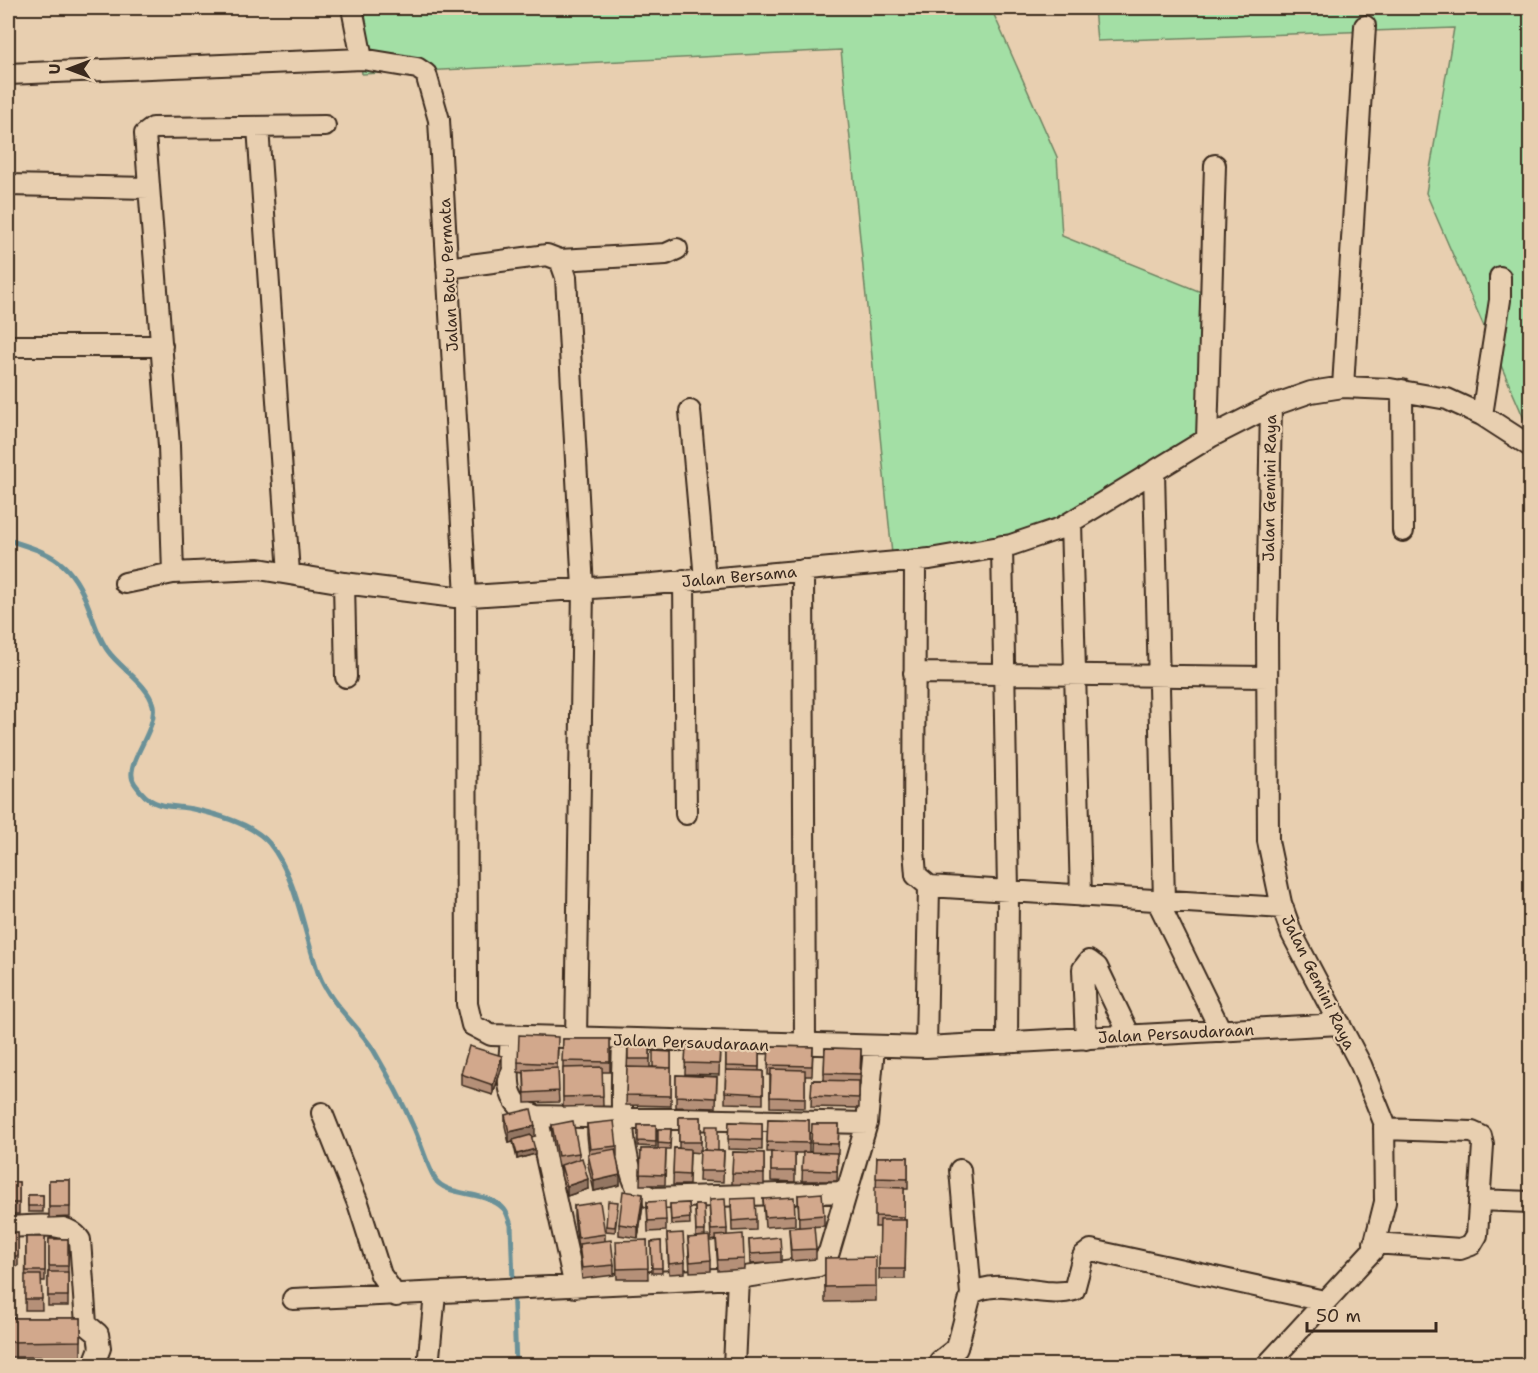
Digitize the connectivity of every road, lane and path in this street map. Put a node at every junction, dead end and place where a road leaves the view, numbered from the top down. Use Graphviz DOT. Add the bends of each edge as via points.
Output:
graph roads {
  1 [pos="352,8"];
  2 [pos="1365,26"];
  3 [pos="362,59"];
  4 [pos="8,74"];
  5 [pos="325,126"];
  6 [pos="258,127"];
  7 [pos="1215,165"];
  8 [pos="8,185"];
  9 [pos="149,188"];
  10 [pos="677,249"];
  11 [pos="560,260"];
  12 [pos="447,268"];
  13 [pos="1500,277"];
  14 [pos="8,346"];
  15 [pos="162,346"];
  16 [pos="1343,387"];
  17 [pos="1402,390"];
  18 [pos="1271,406"];
  19 [pos="690,411"];
  20 [pos="1482,415"];
  21 [pos="1207,439"];
  22 [pos="1530,446"];
  23 [pos="1154,471"];
  24 [pos="1071,522"];
  25 [pos="1403,531"];
  26 [pos="1002,546"];
  27 [pos="915,560"];
  28 [pos="803,570"];
  29 [pos="172,573"];
  30 [pos="289,573"];
  31 [pos="705,579"];
  32 [pos="684,580"];
  33 [pos="125,583"];
  34 [pos="344,583"];
  35 [pos="583,588"];
  36 [pos="466,596"];
  37 [pos="914,673"];
  38 [pos="1004,674"];
  39 [pos="1075,675"];
  40 [pos="1159,676"];
  41 [pos="346,677"];
  42 [pos="1267,677"];
  43 [pos="686,814"];
  44 [pos="929,886"];
  45 [pos="1008,891"];
  46 [pos="1081,896"];
  47 [pos="1160,900"];
  48 [pos="1283,908"];
  49 [pos="1341,1024"];
  50 [pos="1221,1031"];
  51 [pos="511,1036"];
  52 [pos="1130,1036"];
  53 [pos="576,1038"];
  54 [pos="623,1039"];
  55 [pos="1086,1039"];
  56 [pos="1007,1043"];
  57 [pos="805,1045"];
  58 [pos="926,1047"];
  59 [pos="874,1048"];
  60 [pos="322,1113"];
  61 [pos="537,1116"];
  62 [pos="622,1118"];
  63 [pos="867,1123"];
  64 [pos="1384,1129"];
  65 [pos="960,1170"];
  66 [pos="847,1192"];
  67 [pos="1479,1200"];
  68 [pos="1530,1202"];
  69 [pos="8,1227"];
  70 [pos="1374,1244"];
  71 [pos="738,1278"];
  72 [pos="575,1287"];
  73 [pos="971,1293"];
  74 [pos="435,1294"];
  75 [pos="396,1296"];
  76 [pos="293,1299"];
  77 [pos="1324,1301"];
  78 [pos="63,1324"];
  79 [pos="86,1324"];
  80 [pos="940,1361"];
  81 [pos="93,1365"];
  82 [pos="428,1365"];
  83 [pos="734,1365"];
  84 [pos="1266,1365"];
  1 -- 3 [label="street"];
  2 -- 16 [label="street"];
  3 -- 4 [label="street"];
  3 -- 12 [label="street, Jalan Batu Permata" via="417,68 426,74 439,120"];
  5 -- 6 [label="street"];
  6 -- 9 [label="street" via="148,130 145,135"];
  6 -- 30 [label="street"];
  7 -- 21 [label="street"];
  8 -- 9 [label="street"];
  9 -- 15 [label="street"];
  10 -- 11 [label="street" via="666,254"];
  11 -- 12 [label="street" via="548,255"];
  11 -- 35 [label="street" via="566,277"];
  12 -- 36 [label="street, Jalan Batu Permata"];
  13 -- 20 [label="street"];
  14 -- 15 [label="street"];
  15 -- 29 [label="street"];
  16 -- 17 [label="street, Jalan Bersama"];
  16 -- 18 [label="street, Jalan Bersama" via="1311,392"];
  17 -- 20 [label="street, Jalan Bersama" via="1447,399"];
  17 -- 25 [label="street"];
  18 -- 21 [label="street, Jalan Bersama"];
  18 -- 42 [label="street, Jalan Gemini Raya"];
  19 -- 31 [label="street"];
  20 -- 22 [label="street, Jalan Bersama"];
  21 -- 23 [label="street, Jalan Bersama"];
  23 -- 24 [label="street, Jalan Bersama"];
  23 -- 40 [label="street"];
  24 -- 26 [label="street, Jalan Bersama"];
  24 -- 39 [label="street"];
  26 -- 27 [label="street, Jalan Bersama"];
  26 -- 38 [label="street"];
  27 -- 28 [label="street, Jalan Bersama"];
  27 -- 37 [label="street"];
  28 -- 31 [label="street, Jalan Bersama"];
  28 -- 57 [label="street"];
  29 -- 30 [label="street, Jalan Bersama" via="259,569"];
  29 -- 33 [label="street, Jalan Bersama"];
  30 -- 34 [label="street, Jalan Bersama"];
  31 -- 32 [label="street, Jalan Bersama"];
  32 -- 35 [label="street, Jalan Bersama"];
  32 -- 43 [label="street"];
  34 -- 36 [label="street, Jalan Bersama"];
  34 -- 41 [label="street"];
  35 -- 36 [label="street, Jalan Bersama"];
  35 -- 53 [label="street"];
  36 -- 51 [label="street, Jalan Persaudaraan" via="467,1004 472,1025 491,1035"];
  37 -- 38 [label="street"];
  37 -- 44 [label="street" via="915,871"];
  38 -- 39 [label="street"];
  38 -- 45 [label="street"];
  39 -- 40 [label="street"];
  39 -- 46 [label="street"];
  40 -- 42 [label="street"];
  40 -- 47 [label="street"];
  42 -- 48 [label="street, Jalan Gemini Raya" via="1268,841"];
  44 -- 45 [label="street"];
  44 -- 58 [label="street"];
  45 -- 46 [label="street"];
  45 -- 56 [label="street"];
  46 -- 47 [label="street"];
  47 -- 48 [label="street"];
  47 -- 50 [label="street"];
  48 -- 49 [label="street, Jalan Gemini Raya" via="1292,934"];
  49 -- 50 [label="street, Jalan Persaudaraan"];
  49 -- 64 [label="street, Jalan Gemini Raya" via="1365,1074"];
  50 -- 52 [label="street, Jalan Persaudaraan"];
  51 -- 53 [label="street, Jalan Persaudaraan"];
  51 -- 61 [label="street" via="508,1088 522,1112"];
  52 -- 55 [label="street, Jalan Persaudaraan"];
  52 -- 55 [label="street" via="1097,968 1089,961 1083,969"];
  53 -- 54 [label="street, Jalan Persaudaraan"];
  54 -- 57 [label="street, Jalan Persaudaraan"];
  54 -- 62 [label="street"];
  55 -- 56 [label="street, Jalan Persaudaraan"];
  56 -- 58 [label="street, Jalan Persaudaraan"];
  57 -- 59 [label="street, Jalan Persaudaraan"];
  58 -- 59 [label="street, Jalan Persaudaraan"];
  59 -- 63 [label="street"];
  60 -- 75 [label="street" via="381,1275"];
  61 -- 62 [label="street"];
  61 -- 72 [label="street"];
  62 -- 63 [label="street"];
  62 -- 66 [label="street" via="631,1175 638,1191 652,1198"];
  63 -- 66 [label="street"];
  64 -- 67 [label="street" via="1478,1133 1483,1145"];
  64 -- 70 [label="street, Jalan Gemini Raya" via="1385,1202"];
  65 -- 73 [label="street"];
  66 -- 71 [label="street" via="829,1252 819,1266"];
  67 -- 68 [label="street"];
  67 -- 70 [label="street" via="1475,1241 1466,1248"];
  69 -- 79 [label="street" via="58,1227 76,1234 83,1250"];
  70 -- 77 [label="street, Jalan Gemini Raya"];
  71 -- 72 [label="street"];
  71 -- 83 [label="street"];
  72 -- 74 [label="street"];
  73 -- 77 [label="street" via="993,1287 1059,1293 1074,1290 1083,1256 1091,1250"];
  73 -- 80 [label="street" via="957,1348"];
  74 -- 75 [label="street"];
  74 -- 82 [label="street"];
  75 -- 76 [label="street"];
  77 -- 84 [label="street, Jalan Gemini Raya"];
  78 -- 79 [label="street"];
  79 -- 81 [label="street" via="98,1334 100,1348"];
}
